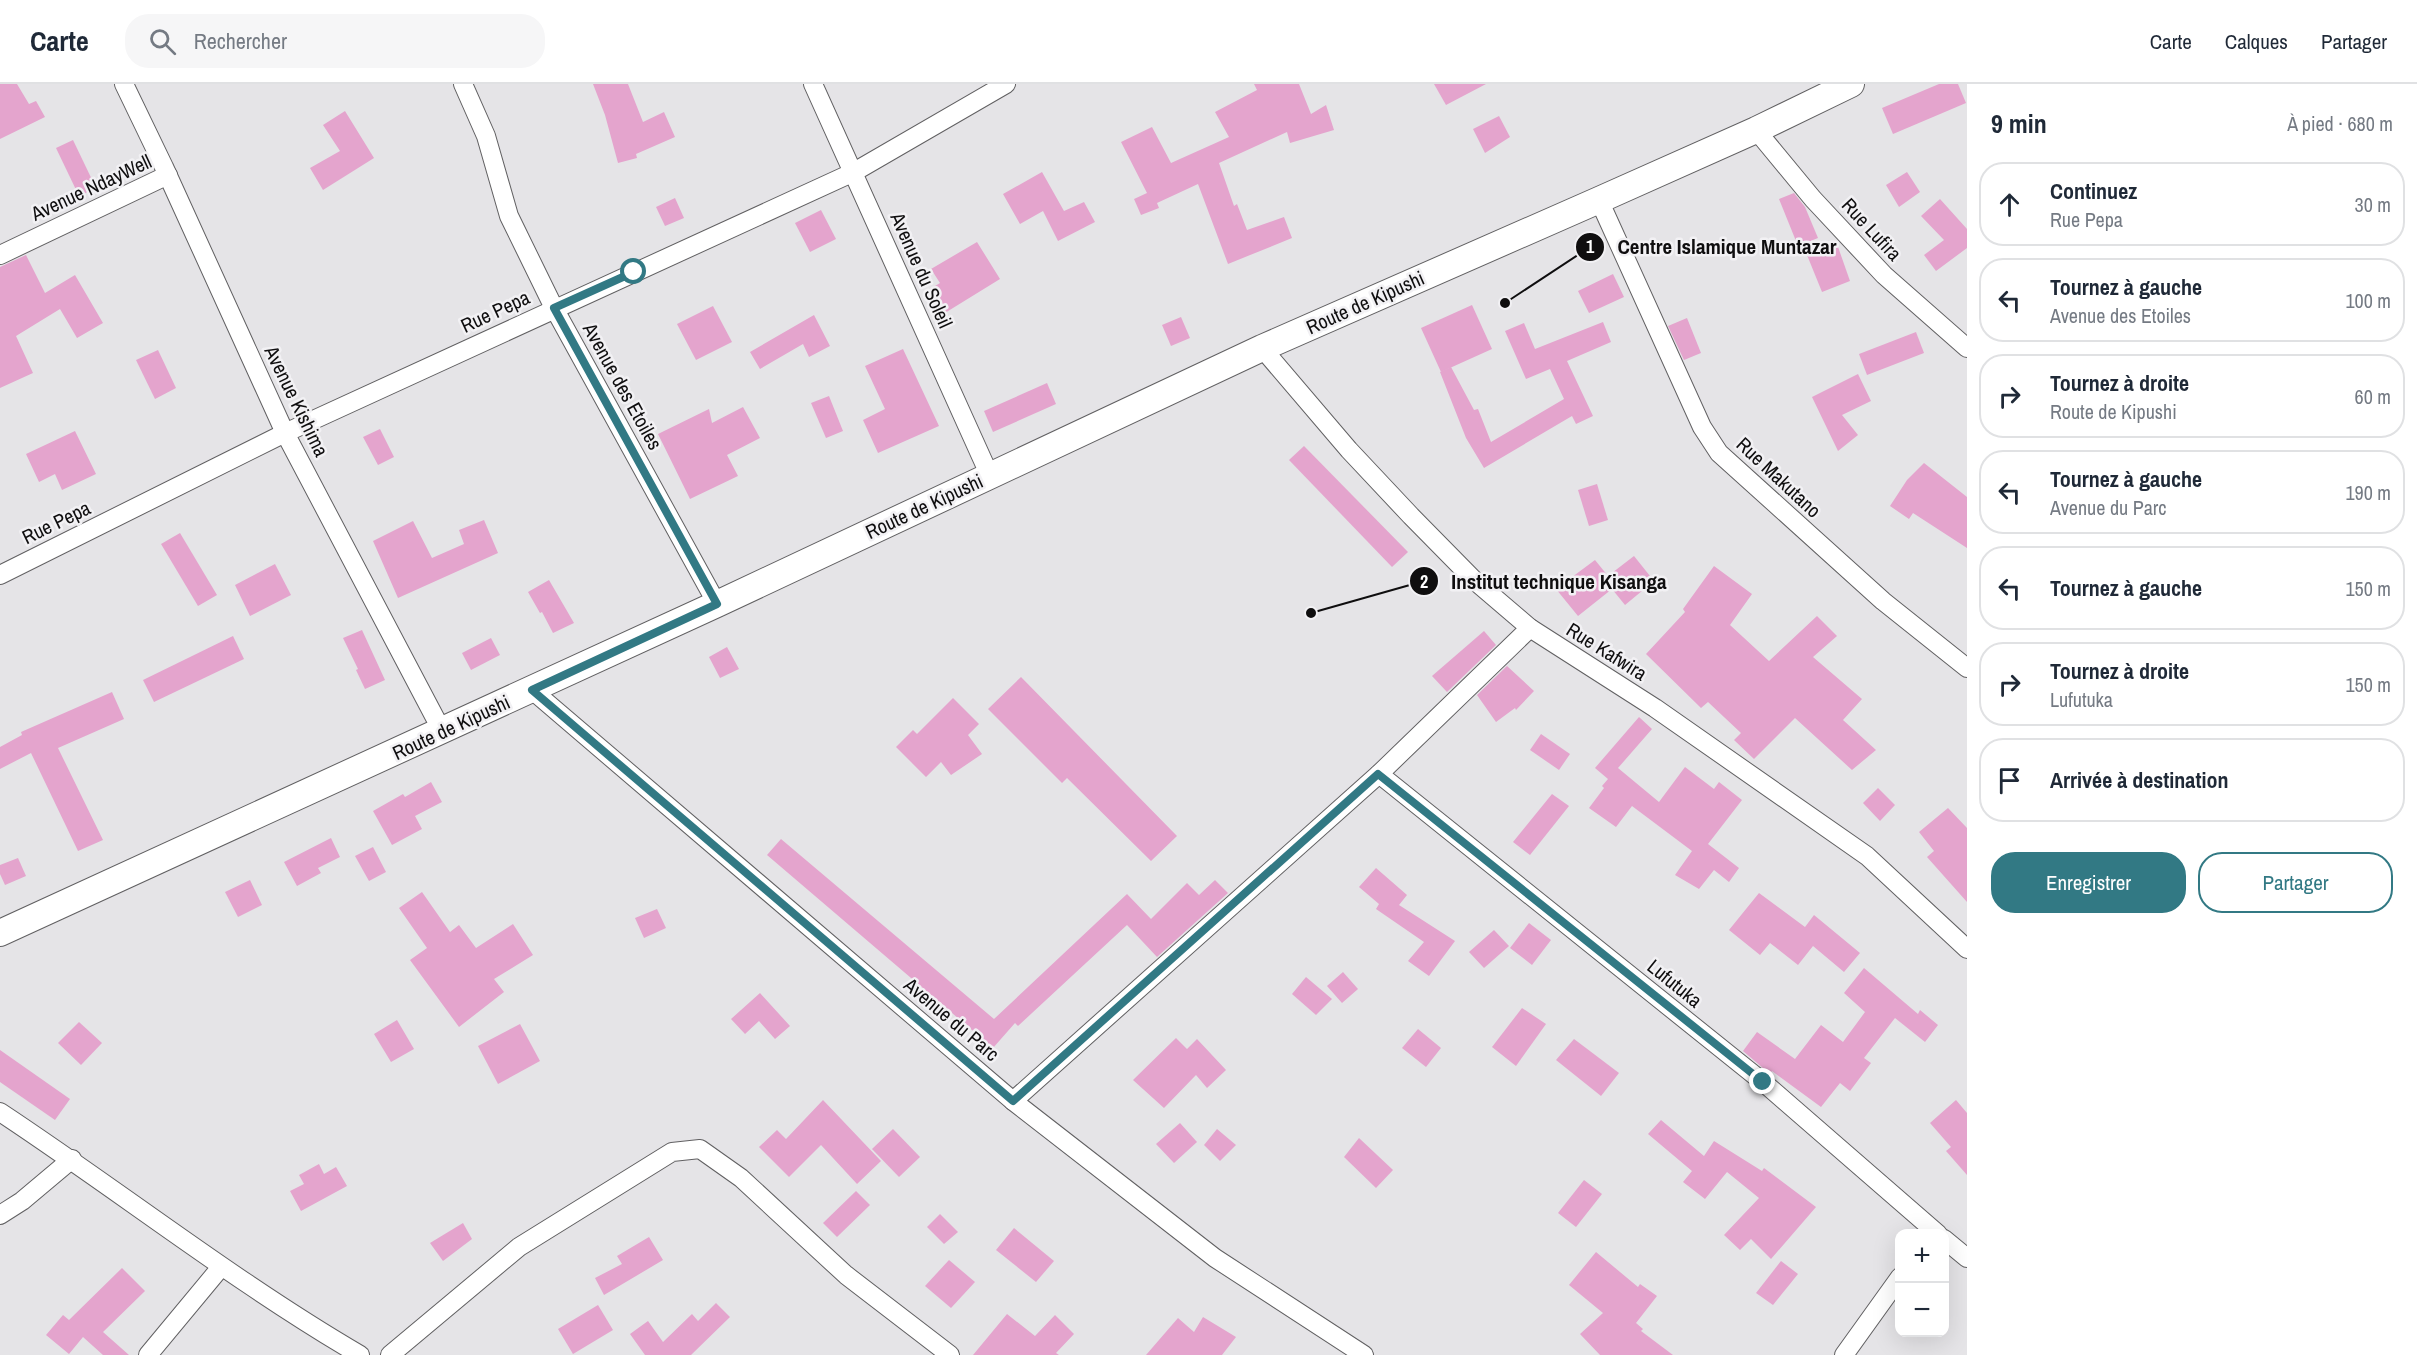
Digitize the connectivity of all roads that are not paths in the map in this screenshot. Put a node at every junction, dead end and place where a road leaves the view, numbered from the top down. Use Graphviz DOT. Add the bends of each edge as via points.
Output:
graph roads {
  1 [pos="124,84"];
  2 [pos="464,84"];
  3 [pos="813,84"];
  4 [pos="1006,84"];
  5 [pos="1851,84"];
  6 [pos="1756,129"];
  7 [pos="854,172"];
  8 [pos="168,175"];
  9 [pos="1599,200"];
  10 [pos="0,255"];
  11 [pos="554,308"];
  12 [pos="1262,348"];
  13 [pos="1967,348"];
  14 [pos="285,433"];
  15 [pos="989,474"];
  16 [pos="0,575"];
  17 [pos="717,604"];
  18 [pos="1530,628"];
  19 [pos="1967,668"];
  20 [pos="532,690"];
  21 [pos="442,731"];
  22 [pos="1378,774"];
  23 [pos="0,933"];
  24 [pos="1967,949"];
  25 [pos="1013,1101"];
  26 [pos="0,1112"];
  27 [pos="72,1159"];
  28 [pos="0,1215"];
  29 [pos="1931,1229"];
  30 [pos="1949,1244"];
  31 [pos="1967,1258"];
  32 [pos="221,1267"];
  33 [pos="1895,1283"];
  34 [pos="332,1348"];
  35 [pos="148,1355"];
  36 [pos="360,1355"];
  37 [pos="390,1355"];
  38 [pos="950,1355"];
  39 [pos="1364,1355"];
  40 [pos="1844,1355"];
  1 -- 8 [label="street, Avenue Kishima"];
  2 -- 11 [label="street, Avenue des Etoiles" via="486,136 509,216"];
  3 -- 7 [label="street, Avenue du Soleil"];
  4 -- 7 [label="street, Rue Pepa"];
  5 -- 6 [label="main road, Route de Kipushi"];
  6 -- 9 [label="main road, Route de Kipushi"];
  6 -- 13 [label="street, Rue Lufira" via="1813,199 1884,275"];
  7 -- 11 [label="street, Rue Pepa"];
  7 -- 15 [label="street, Avenue du Soleil"];
  8 -- 10 [label="street, Avenue NdayWell"];
  8 -- 14 [label="street, Avenue Kishima"];
  9 -- 12 [label="main road, Route de Kipushi"];
  9 -- 19 [label="street, Rue Makutano" via="1702,428 1719,453 1883,601"];
  11 -- 14 [label="street, Rue Pepa"];
  11 -- 17 [label="street, Avenue des Etoiles"];
  12 -- 15 [label="main road, Route de Kipushi"];
  12 -- 18 [label="street, Rue Kafwira" via="1411,516 1475,581"];
  14 -- 16 [label="street, Rue Pepa"];
  14 -- 21 [label="street, Avenue Kishima"];
  15 -- 17 [label="main road, Route de Kipushi"];
  17 -- 20 [label="main road, Route de Kipushi"];
  18 -- 22 [label="street"];
  18 -- 24 [label="street, Rue Kafwira" via="1655,708 1867,856"];
  20 -- 21 [label="main road, Route de Kipushi"];
  20 -- 25 [label="street, Avenue du Parc"];
  21 -- 23 [label="main road, Route de Kipushi"];
  22 -- 25 [label="street"];
  22 -- 29 [label="street, Lufutuka" via="1763,1082"];
  25 -- 39 [label="street, Avenue du Parc" via="1215,1258"];
  26 -- 27 [label="street"];
  27 -- 28 [label="street"];
  27 -- 32 [label="street"];
  30 -- 31 [label="street, Lufutuka"];
  32 -- 34 [label="street"];
  32 -- 35 [label="street"];
  33 -- 40 [label="street"];
  34 -- 36 [label="street"];
  37 -- 38 [label="street" via="519,1247 672,1152 700,1149 741,1179 846,1275"];
}
